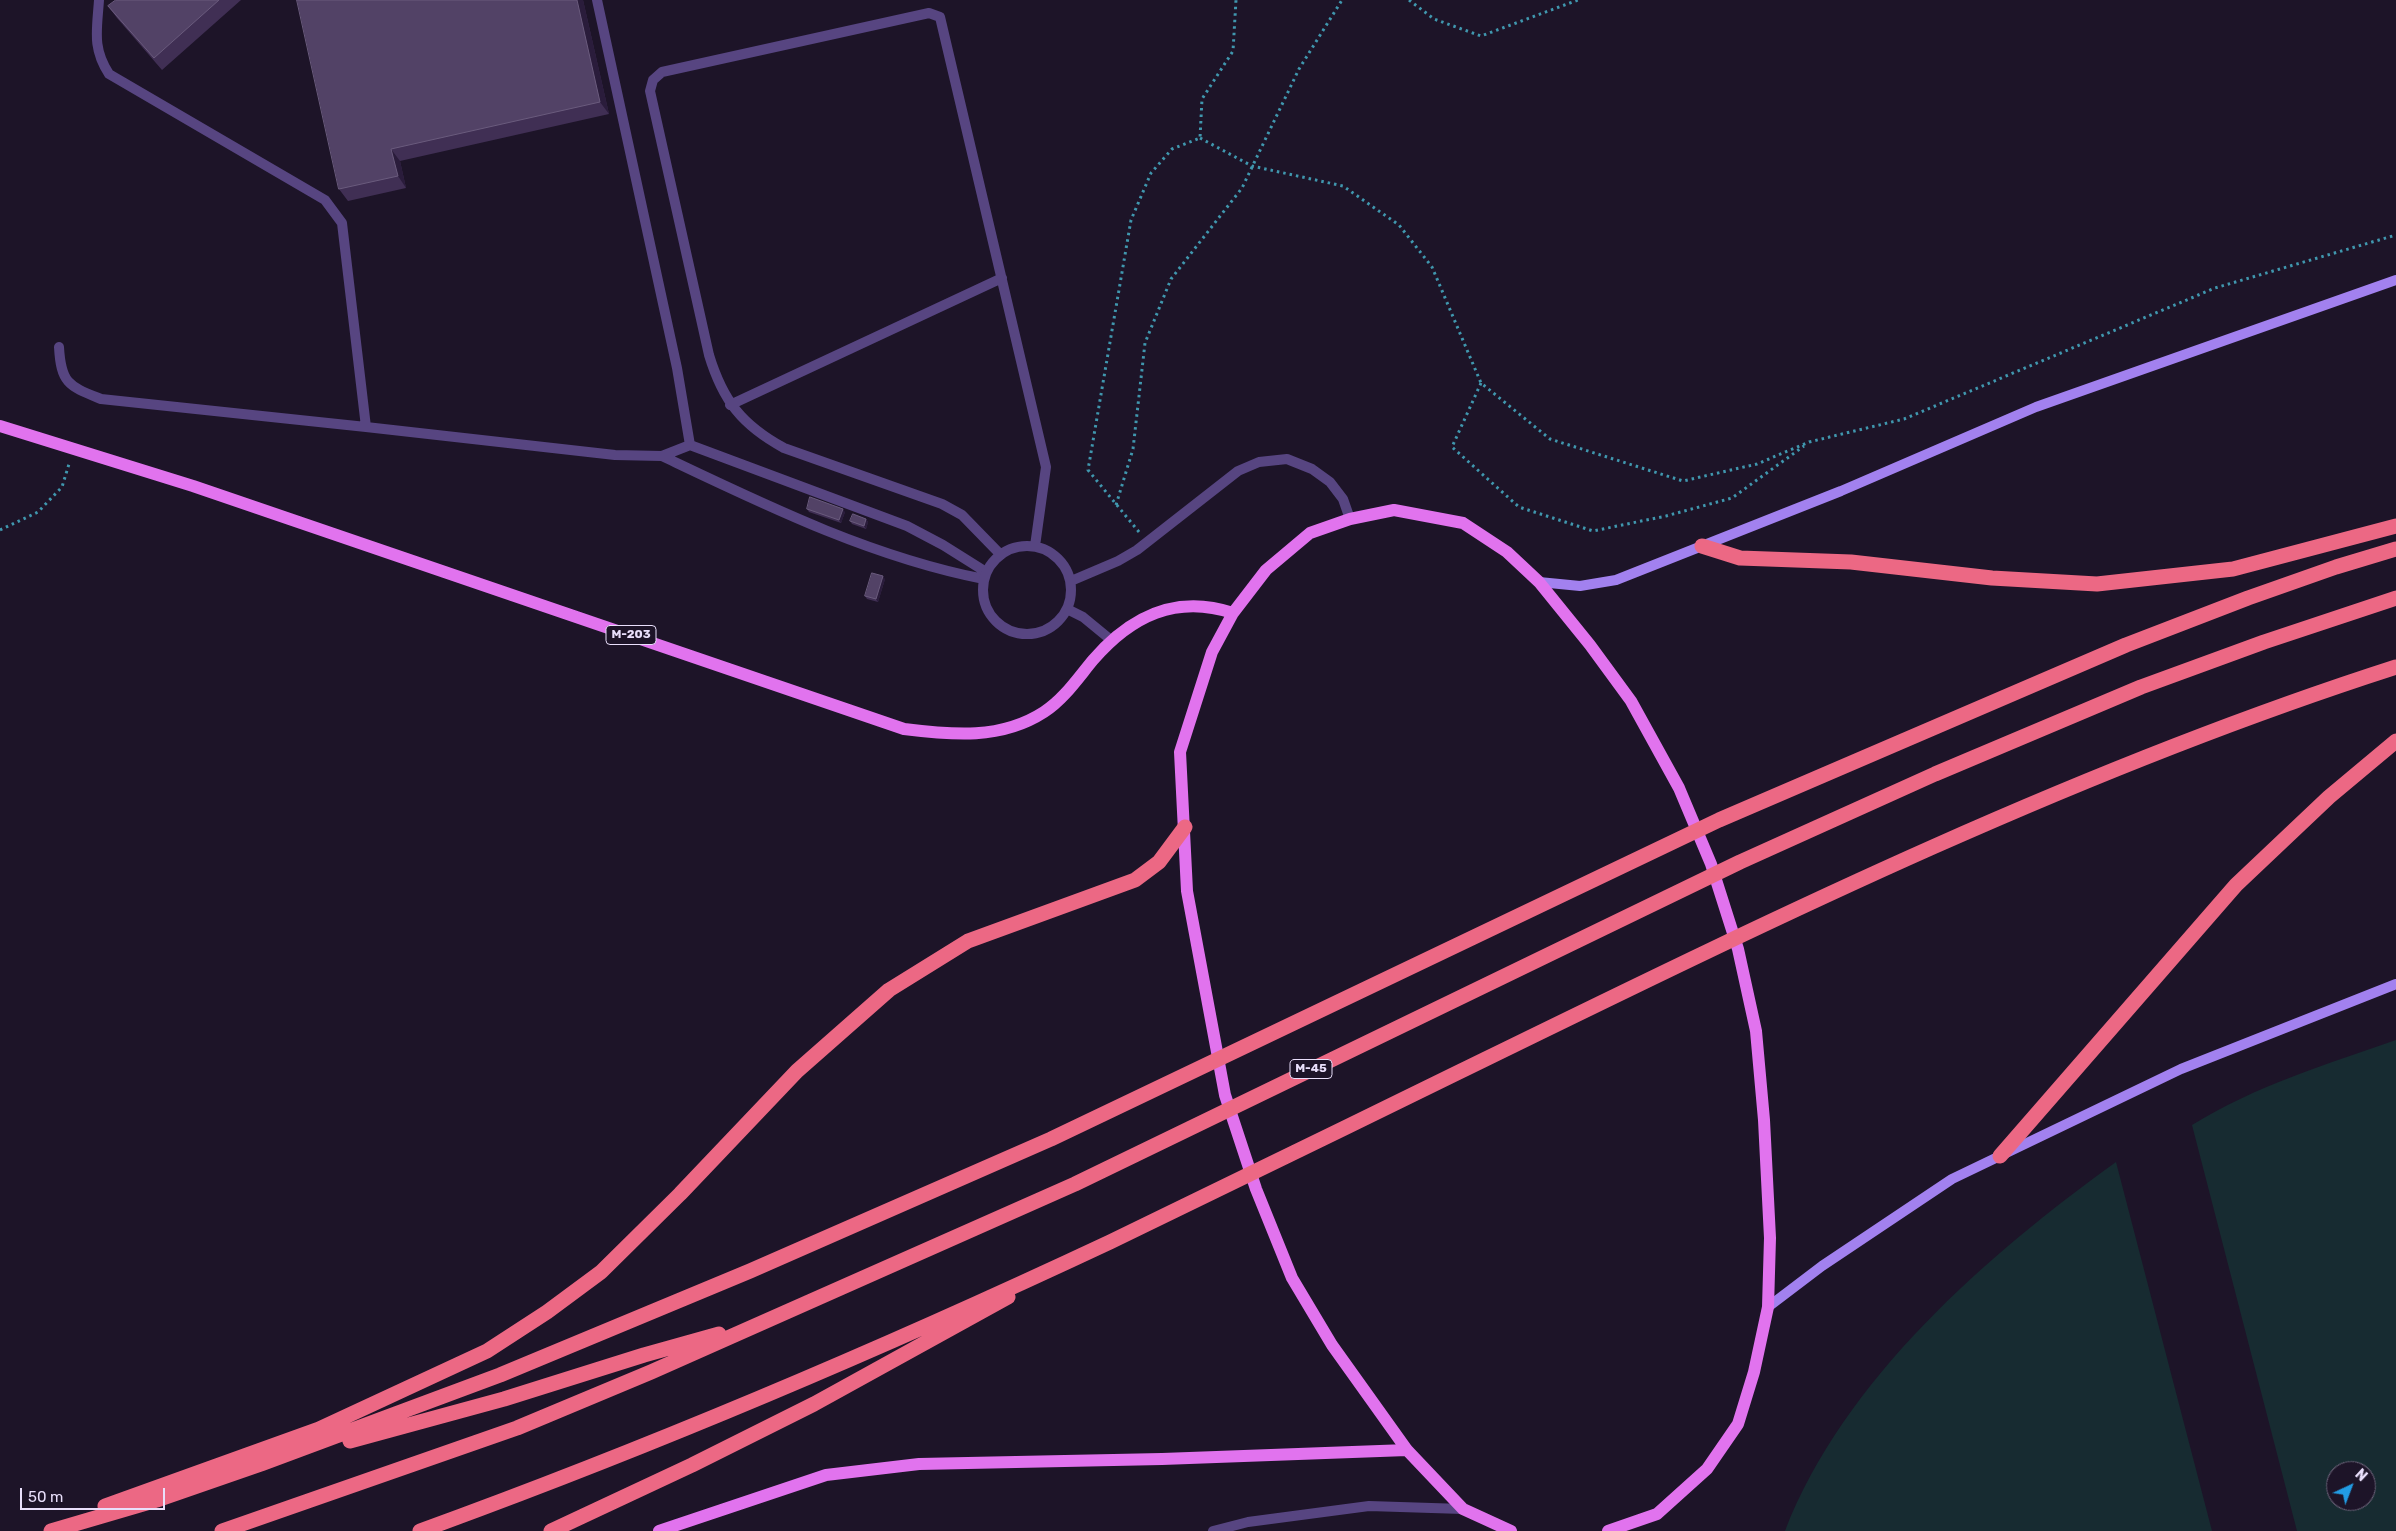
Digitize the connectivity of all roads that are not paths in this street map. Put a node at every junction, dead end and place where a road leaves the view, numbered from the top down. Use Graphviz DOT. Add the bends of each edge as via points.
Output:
graph roads {
  1 [pos="99,0"];
  2 [pos="597,0"];
  3 [pos="1002,278"];
  4 [pos="2396,280"];
  5 [pos="59,347"];
  6 [pos="730,405"];
  7 [pos="0,426"];
  8 [pos="366,427"];
  9 [pos="690,445"];
  10 [pos="662,456"];
  11 [pos="1350,519"];
  12 [pos="2396,526"];
  13 [pos="1035,546"];
  14 [pos="1702,546"];
  15 [pos="2396,549"];
  16 [pos="1000,554"];
  17 [pos="985,575"];
  18 [pos="1071,581"];
  19 [pos="1539,582"];
  20 [pos="2396,598"];
  21 [pos="1067,609"];
  22 [pos="1233,613"];
  23 [pos="1111,640"];
  24 [pos="2396,667"];
  25 [pos="2396,741"];
  26 [pos="1185,827"];
  27 [pos="2396,984"];
  28 [pos="2000,1156"];
  29 [pos="1109,1242"];
  30 [pos="1768,1307"];
  31 [pos="771,1320"];
  32 [pos="1407,1450"];
  33 [pos="261,1464"];
  34 [pos="1463,1509"];
  35 [pos="40,1531"];
  36 [pos="51,1531"];
  37 [pos="222,1531"];
  38 [pos="420,1531"];
  39 [pos="551,1531"];
  40 [pos="659,1531"];
  41 [pos="1213,1531"];
  42 [pos="1511,1531"];
  43 [pos="1608,1531"];
  1 -- 8 [label="street" via="96,44 99,59 109,74 325,200 342,223"];
  2 -- 9 [label="street" via="678,368"];
  3 -- 6 [label="street"];
  3 -- 6 [label="street" via="940,17 929,13 662,72 653,80 650,91 709,355 717,382"];
  3 -- 13 [label="street" via="1046,467"];
  4 -- 14 [label="street" via="2036,407 1841,491"];
  5 -- 8 [label="street" via="62,370 72,387 101,399"];
  6 -- 16 [label="street" via="768,439 784,448 942,504 962,515"];
  7 -- 23 [label="main road, M-203" via="202,490 904,728 951,735 991,733 1019,724 1044,712 1065,694"];
  8 -- 10 [label="street" via="616,455"];
  9 -- 10 [label="street"];
  9 -- 17 [label="street" via="907,526"];
  10 -- 17 [label="street" via="802,521 943,571"];
  11 -- 18 [label="street" via="1343,499 1330,482 1312,469 1287,459 1259,462 1238,471 1118,561"];
  11 -- 19 [label="main road" via="1394,510 1464,523 1507,552"];
  11 -- 22 [label="main road" via="1310,533 1266,570"];
  12 -- 14 [label="highway" via="2233,570 2097,584 1992,578 1851,562 1740,558"];
  13 -- 16 [label="street" via="1022,545"];
  13 -- 18 [label="street" via="1059,558"];
  14 -- 19 [label="street" via="1616,580 1580,586"];
  15 -- 33 [label="highway" via="2327,570 2170,628 1912,736 1719,820 1032,1148 508,1372"];
  16 -- 17 [label="street"];
  17 -- 21 [label="street" via="983,593 986,608 994,620 1012,631 1034,634 1048,630"];
  18 -- 21 [label="street" via="1072,596"];
  19 -- 30 [label="main road" via="1631,701 1678,788 1712,864 1738,949 1756,1031 1770,1238"];
  20 -- 31 [label="highway, M-45" via="2141,687 1935,774 1740,862 1075,1184"];
  21 -- 23 [label="street" via="1083,617"];
  22 -- 23 [label="main road, M-203" via="1213,606 1167,608 1145,617"];
  22 -- 26 [label="main road" via="1212,652 1180,752"];
  24 -- 29 [label="highway" via="2217,729 1965,832 1763,924"];
  25 -- 28 [label="highway" via="2328,797 2236,885"];
  26 -- 32 [label="main road" via="1187,891 1225,1095 1256,1189 1292,1278 1332,1345"];
  26 -- 35 [label="highway" via="1159,862 1135,880 968,941 889,990 797,1071 601,1272 487,1351 319,1428"];
  27 -- 28 [label="street" via="2181,1070"];
  28 -- 30 [label="street" via="1952,1179 1822,1266"];
  29 -- 38 [label="highway" via="800,1382 540,1488"];
  29 -- 39 [label="highway" via="814,1404"];
  30 -- 43 [label="main road" via="1754,1372 1738,1424 1707,1469 1657,1514"];
  31 -- 33 [label="highway" via="504,1399"];
  31 -- 37 [label="highway, M-45" via="517,1428"];
  32 -- 34 [label="main road"];
  32 -- 40 [label="main road" via="919,1464 826,1475"];
  33 -- 36 [label="highway" via="160,1500"];
  34 -- 41 [label="street" via="1370,1506 1248,1522"];
  34 -- 42 [label="main road"];
}
